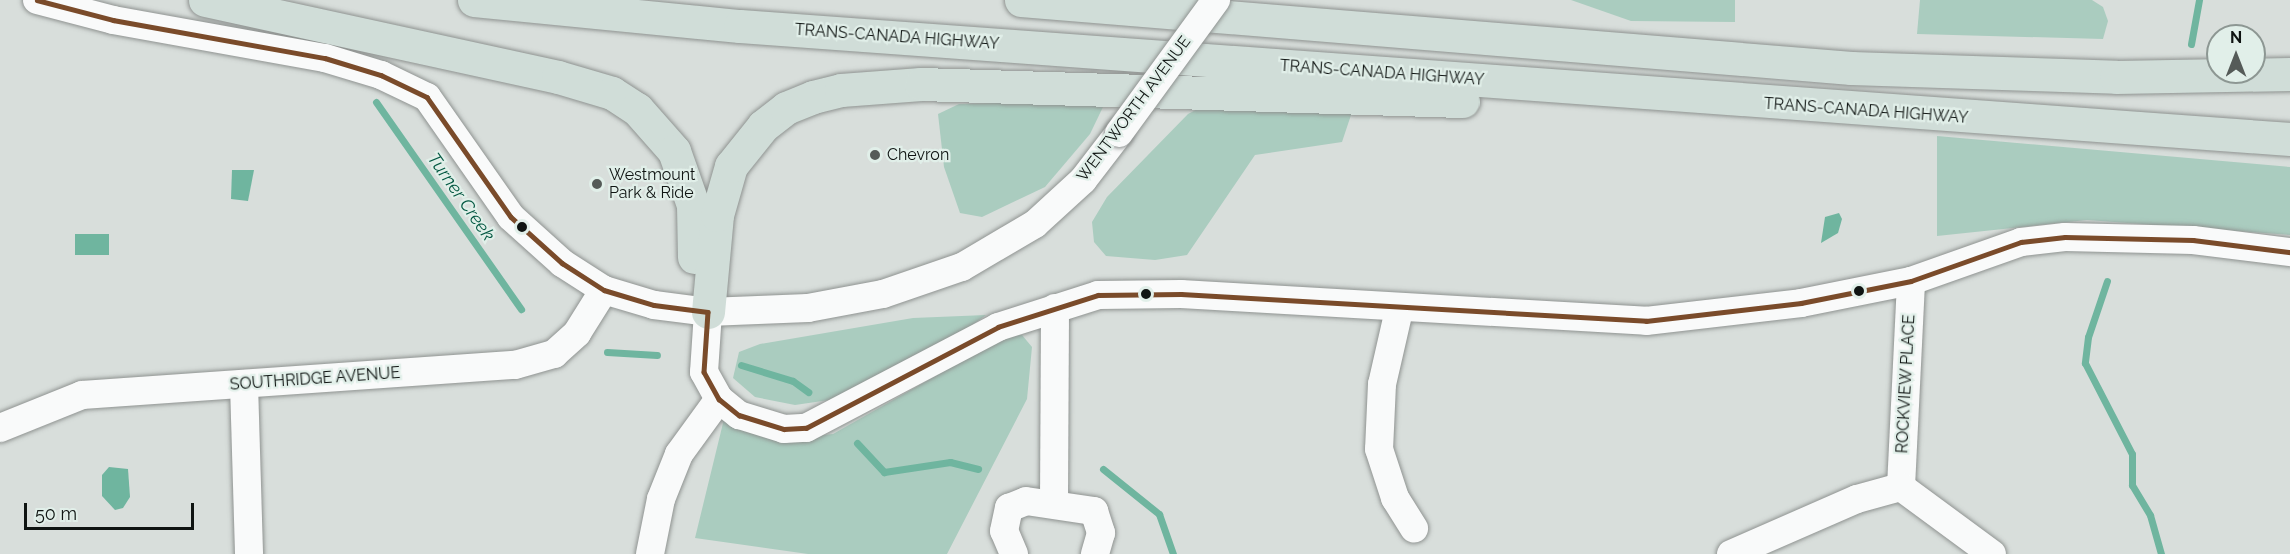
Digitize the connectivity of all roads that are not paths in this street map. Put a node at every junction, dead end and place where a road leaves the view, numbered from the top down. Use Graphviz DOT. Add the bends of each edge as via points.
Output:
graph roads {
  1 [pos="37,0"];
  2 [pos="205,0"];
  3 [pos="474,0"];
  4 [pos="1021,0"];
  5 [pos="1216,0"];
  6 [pos="2290,74"];
  7 [pos="1756,103"];
  8 [pos="2290,139"];
  9 [pos="2290,252"];
  10 [pos="1911,281"];
  11 [pos="604,290"];
  12 [pos="1399,310"];
  13 [pos="1046,311"];
  14 [pos="708,312"];
  15 [pos="244,384"];
  16 [pos="718,399"];
  17 [pos="0,428"];
  18 [pos="1902,488"];
  19 [pos="1047,502"];
  20 [pos="1414,528"];
  21 [pos="249,554"];
  22 [pos="650,554"];
  23 [pos="1014,554"];
  24 [pos="1095,554"];
  25 [pos="1731,554"];
  26 [pos="1992,554"];
  1 -- 11 [label="street, WENTWORTH AVENUE" via="113,20 325,58 381,75 427,98 527,235"];
  2 -- 14 [label="highway" via="558,77 620,98 657,127 686,177 695,230 692,281"];
  3 -- 7 [label="highway, TRANS-CANADA HIGHWAY" via="740,26"];
  4 -- 6 [label="highway" via="1851,68 2116,77"];
  5 -- 14 [label="street, WENTWORTH AVENUE, bridge" via="1083,180 1035,224 962,267 883,294 808,308"];
  7 -- 8 [label="highway, TRANS-CANADA HIGHWAY"];
  7 -- 14 [label="highway" via="1466,101 969,84 842,90 786,108 763,126 731,166 717,215"];
  9 -- 10 [label="street" via="2193,240 2065,237 2022,242"];
  10 -- 12 [label="street" via="1801,303 1646,321"];
  10 -- 18 [label="street, ROCKVIEW PLACE"];
  11 -- 14 [label="street, WENTWORTH AVENUE" via="654,305"];
  11 -- 15 [label="street, SOUTHRIDGE AVENUE" via="577,333 554,354 515,365"];
  12 -- 13 [label="street" via="1181,294 1098,296"];
  12 -- 20 [label="street" via="1382,384 1379,449 1395,498"];
  13 -- 16 [label="street" via="998,327 806,428 764,426"];
  13 -- 19 [label="street"];
  14 -- 16 [label="street" via="704,372"];
  15 -- 17 [label="street, SOUTHRIDGE AVENUE" via="82,395"];
  15 -- 21 [label="street"];
  16 -- 22 [label="street" via="679,454 661,500"];
  18 -- 25 [label="street" via="1857,500"];
  18 -- 26 [label="street"];
  19 -- 23 [label="street" via="1009,508 1004,531"];
  19 -- 24 [label="street" via="1094,511 1101,533"];
}
